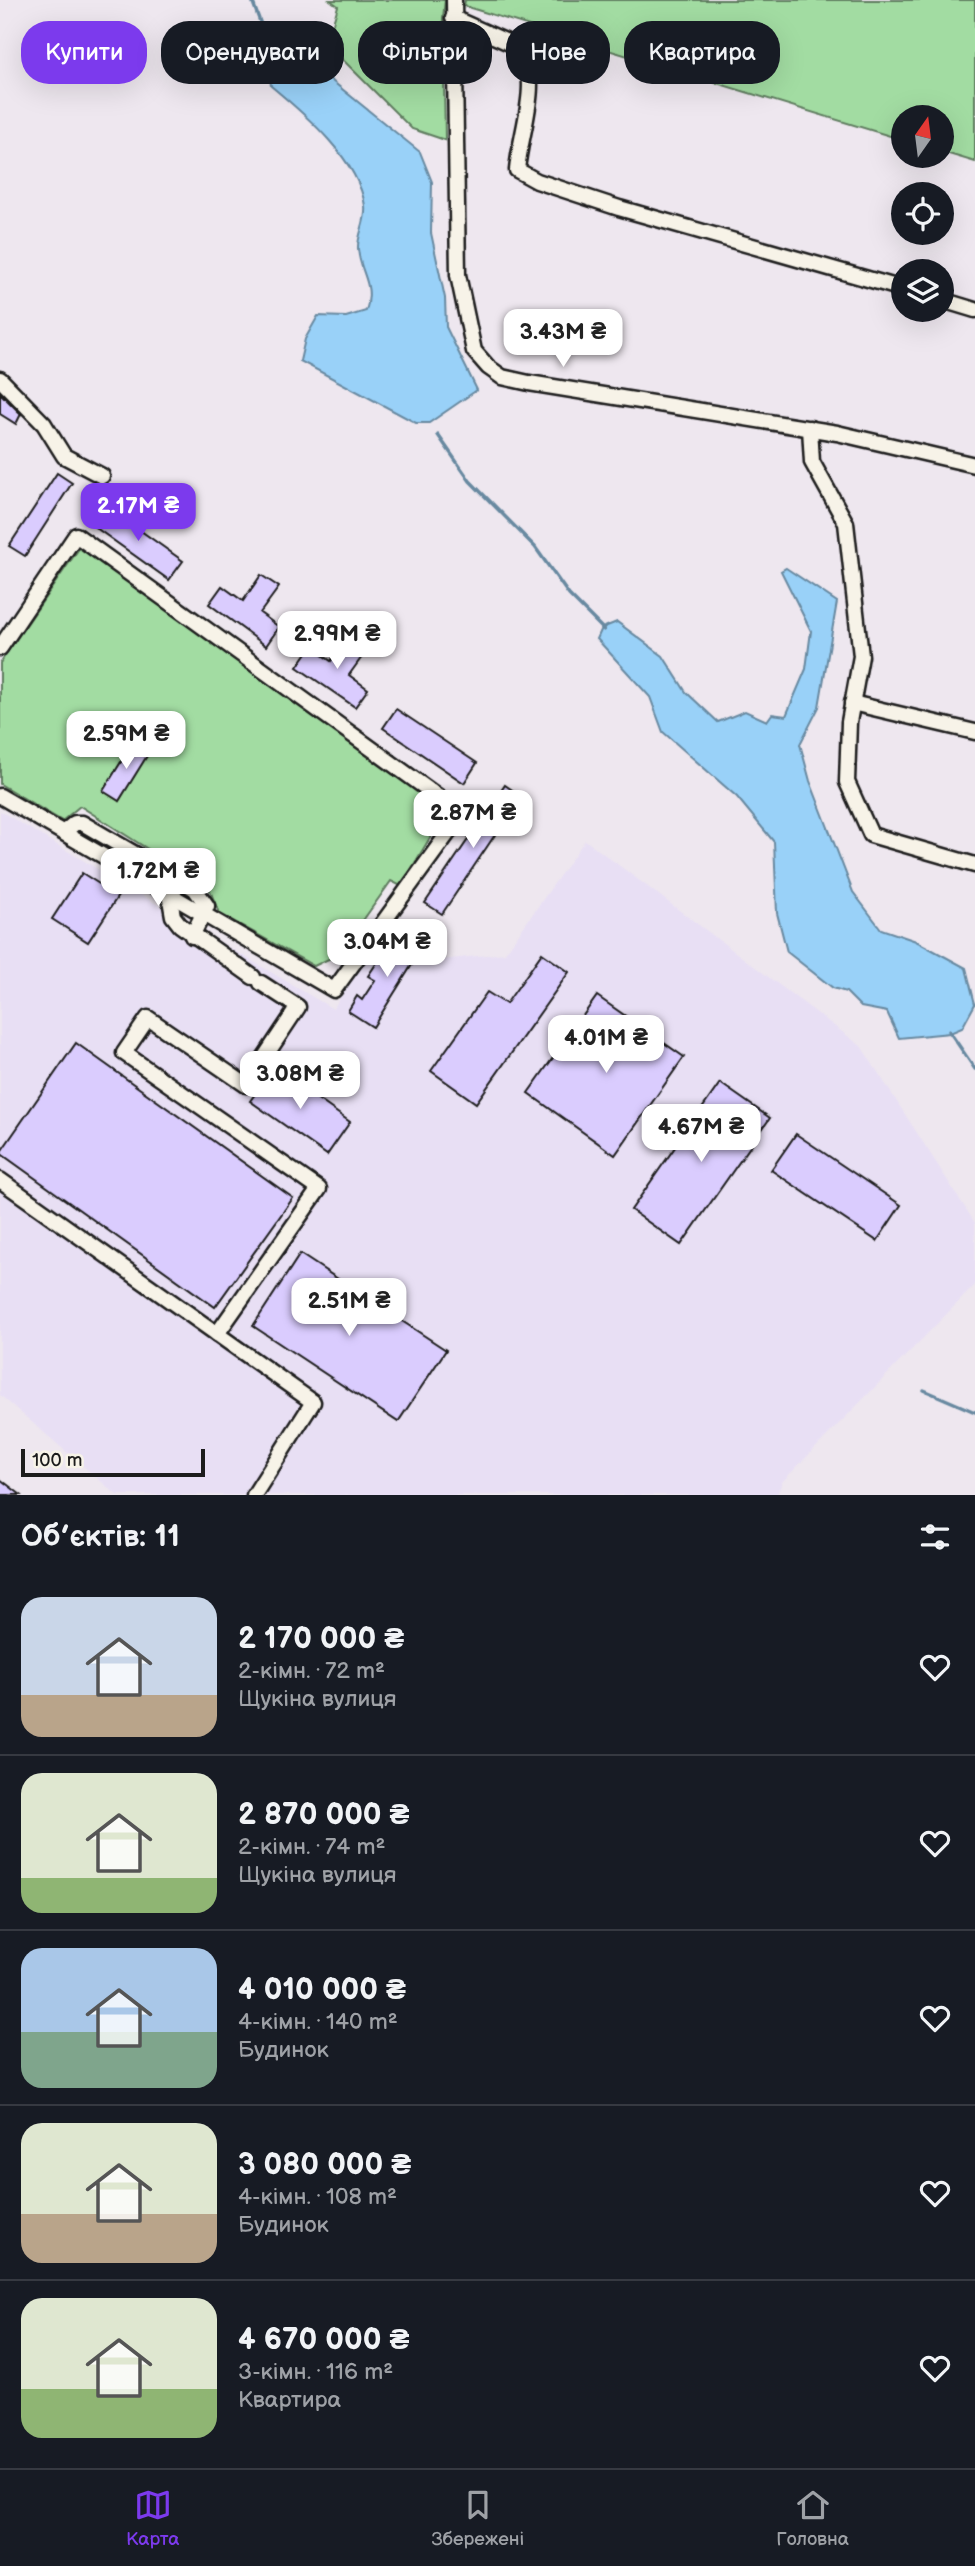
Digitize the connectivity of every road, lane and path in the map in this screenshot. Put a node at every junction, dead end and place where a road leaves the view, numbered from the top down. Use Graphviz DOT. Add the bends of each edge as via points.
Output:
graph roads {
  1 [pos="454,0"];
  2 [pos="453,18"];
  3 [pos="891,286"];
  4 [pos="954,304"];
  5 [pos="975,310"];
  6 [pos="0,379"];
  7 [pos="810,428"];
  8 [pos="975,465"];
  9 [pos="102,476"];
  10 [pos="0,648"];
  11 [pos="852,703"];
  12 [pos="975,732"];
  13 [pos="0,796"];
  14 [pos="64,832"];
  15 [pos="975,865"];
  16 [pos="169,894"];
  17 [pos="204,915"];
  18 [pos="191,936"];
  19 [pos="0,1180"];
  20 [pos="217,1334"];
  21 [pos="254,1495"];
  1 -- 2 [label="street"];
  2 -- 3 [label="street" via="523,49 527,58 533,85 517,170 619,208"];
  2 -- 7 [label="street" via="458,275 474,351 502,377"];
  4 -- 5 [label="street"];
  6 -- 9 [label="street" via="44,424 64,456"];
  7 -- 8 [label="street"];
  7 -- 11 [label="street" via="813,462 846,523 861,656"];
  10 -- 17 [label="street" via="76,535 462,814 334,990"];
  11 -- 12 [label="street"];
  11 -- 15 [label="street" via="847,782 871,835"];
  13 -- 14 [label="street"];
  14 -- 16 [label="street"];
  14 -- 17 [label="street" via="82,823 173,875 203,897"];
  16 -- 17 [label="street"];
  16 -- 18 [label="street" via="173,916"];
  17 -- 18 [label="street"];
  18 -- 20 [label="street" via="298,1007 246,1085 148,1018 124,1053 319,1189"];
  19 -- 20 [label="street"];
  20 -- 21 [label="street" via="313,1402"];
}
